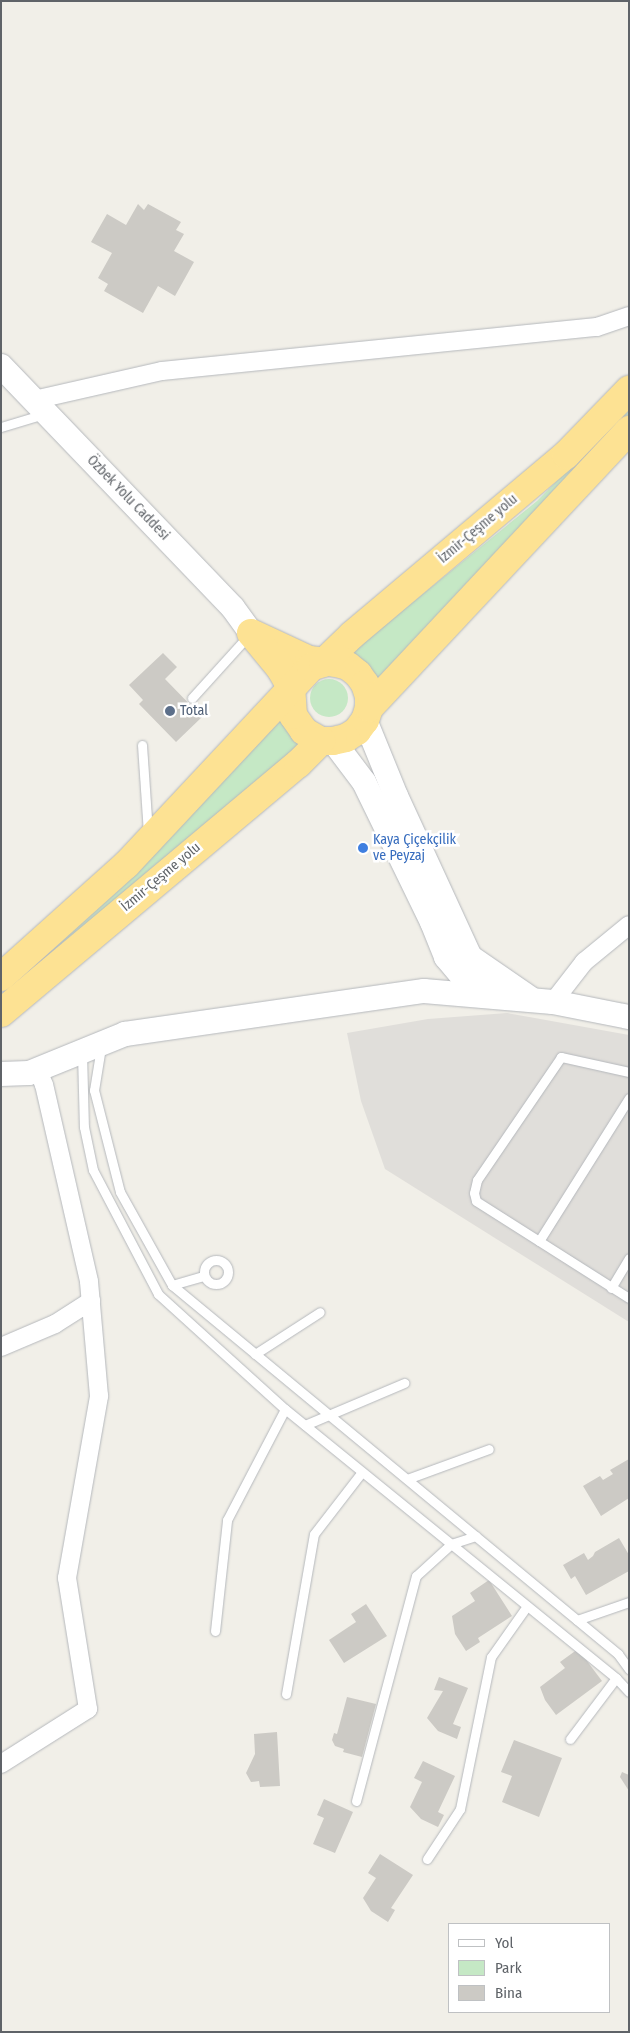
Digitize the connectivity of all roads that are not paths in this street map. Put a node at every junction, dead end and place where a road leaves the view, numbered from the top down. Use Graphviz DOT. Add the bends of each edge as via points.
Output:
graph roads {
  1 [pos="629,316"];
  2 [pos="1,366"];
  3 [pos="629,390"];
  4 [pos="40,406"];
  5 [pos="1,427"];
  6 [pos="629,430"];
  7 [pos="251,633"];
  8 [pos="323,663"];
  9 [pos="291,687"];
  10 [pos="192,698"];
  11 [pos="367,714"];
  12 [pos="327,741"];
  13 [pos="142,745"];
  14 [pos="149,840"];
  15 [pos="629,925"];
  16 [pos="1,977"];
  17 [pos="543,1001"];
  18 [pos="1,1013"];
  19 [pos="629,1017"];
  20 [pos="92,1048"];
  21 [pos="38,1070"];
  22 [pos="629,1072"];
  23 [pos="1,1074"];
  24 [pos="629,1098"];
  25 [pos="539,1241"];
  26 [pos="629,1258"];
  27 [pos="204,1276"];
  28 [pos="172,1285"];
  29 [pos="611,1288"];
  30 [pos="629,1298"];
  31 [pos="91,1301"];
  32 [pos="320,1312"];
  33 [pos="1,1347"];
  34 [pos="255,1354"];
  35 [pos="404,1383"];
  36 [pos="285,1409"];
  37 [pos="328,1414"];
  38 [pos="305,1425"];
  39 [pos="488,1449"];
  40 [pos="362,1472"];
  41 [pos="406,1479"];
  42 [pos="476,1536"];
  43 [pos="451,1544"];
  44 [pos="629,1602"];
  45 [pos="527,1606"];
  46 [pos="577,1620"];
  47 [pos="215,1631"];
  48 [pos="629,1669"];
  49 [pos="616,1678"];
  50 [pos="629,1692"];
  51 [pos="286,1694"];
  52 [pos="570,1739"];
  53 [pos="1,1764"];
  54 [pos="356,1801"];
  55 [pos="427,1860"];
  1 -- 4 [label="street" via="597,327 162,371"];
  2 -- 4 [label="main road, Özbek Yolu Caddesi"];
  3 -- 8 [label="highway, İzmir-Çeşme yolu" via="566,455"];
  4 -- 5 [label="lane"];
  4 -- 7 [label="main road, Özbek Yolu Caddesi" via="233,608"];
  6 -- 11 [label="highway"];
  7 -- 8 [label="highway" via="309,660"];
  7 -- 9 [label="highway"];
  7 -- 10 [label="lane"];
  8 -- 9 [label="highway" via="311,667"];
  8 -- 11 [label="highway" via="348,666 358,674 369,696"];
  9 -- 12 [label="highway" via="290,705 297,724 304,732"];
  9 -- 14 [label="highway"];
  11 -- 12 [label="highway" via="357,731 346,738"];
  11 -- 17 [label="main road" via="396,796 470,957"];
  12 -- 17 [label="main road" via="364,782 446,957 465,980 490,990"];
  12 -- 18 [label="highway, İzmir-Çeşme yolu"];
  13 -- 14 [label="lane"];
  14 -- 16 [label="highway" via="126,865"];
  15 -- 17 [label="street"];
  17 -- 19 [label="main road"];
  17 -- 20 [label="main road" via="424,990 125,1034"];
  20 -- 21 [label="main road"];
  20 -- 28 [label="lane" via="94,1090 120,1192"];
  20 -- 36 [label="lane" via="84,1127 93,1170 158,1294"];
  21 -- 23 [label="main road"];
  21 -- 31 [label="street" via="90,1281"];
  22 -- 25 [label="lane" via="561,1057 477,1180 476,1201"];
  24 -- 25 [label="lane"];
  25 -- 29 [label="lane"];
  26 -- 29 [label="lane"];
  27 -- 28 [label="lane"];
  28 -- 34 [label="lane"];
  29 -- 30 [label="lane"];
  31 -- 33 [label="street" via="55,1324"];
  31 -- 53 [label="street" via="99,1396 67,1578 88,1709"];
  32 -- 34 [label="lane"];
  34 -- 37 [label="lane"];
  35 -- 37 [label="lane"];
  36 -- 38 [label="lane"];
  36 -- 47 [label="lane" via="227,1520"];
  37 -- 38 [label="lane"];
  37 -- 41 [label="lane"];
  38 -- 40 [label="lane"];
  39 -- 41 [label="lane"];
  40 -- 43 [label="lane"];
  40 -- 51 [label="lane" via="314,1534"];
  41 -- 42 [label="lane"];
  42 -- 43 [label="lane"];
  42 -- 46 [label="lane"];
  43 -- 45 [label="lane"];
  43 -- 54 [label="lane" via="416,1576"];
  44 -- 46 [label="lane"];
  45 -- 49 [label="lane"];
  45 -- 55 [label="lane" via="490,1657 460,1809"];
  46 -- 48 [label="lane" via="618,1654"];
  49 -- 50 [label="lane"];
  49 -- 52 [label="lane"];
}
